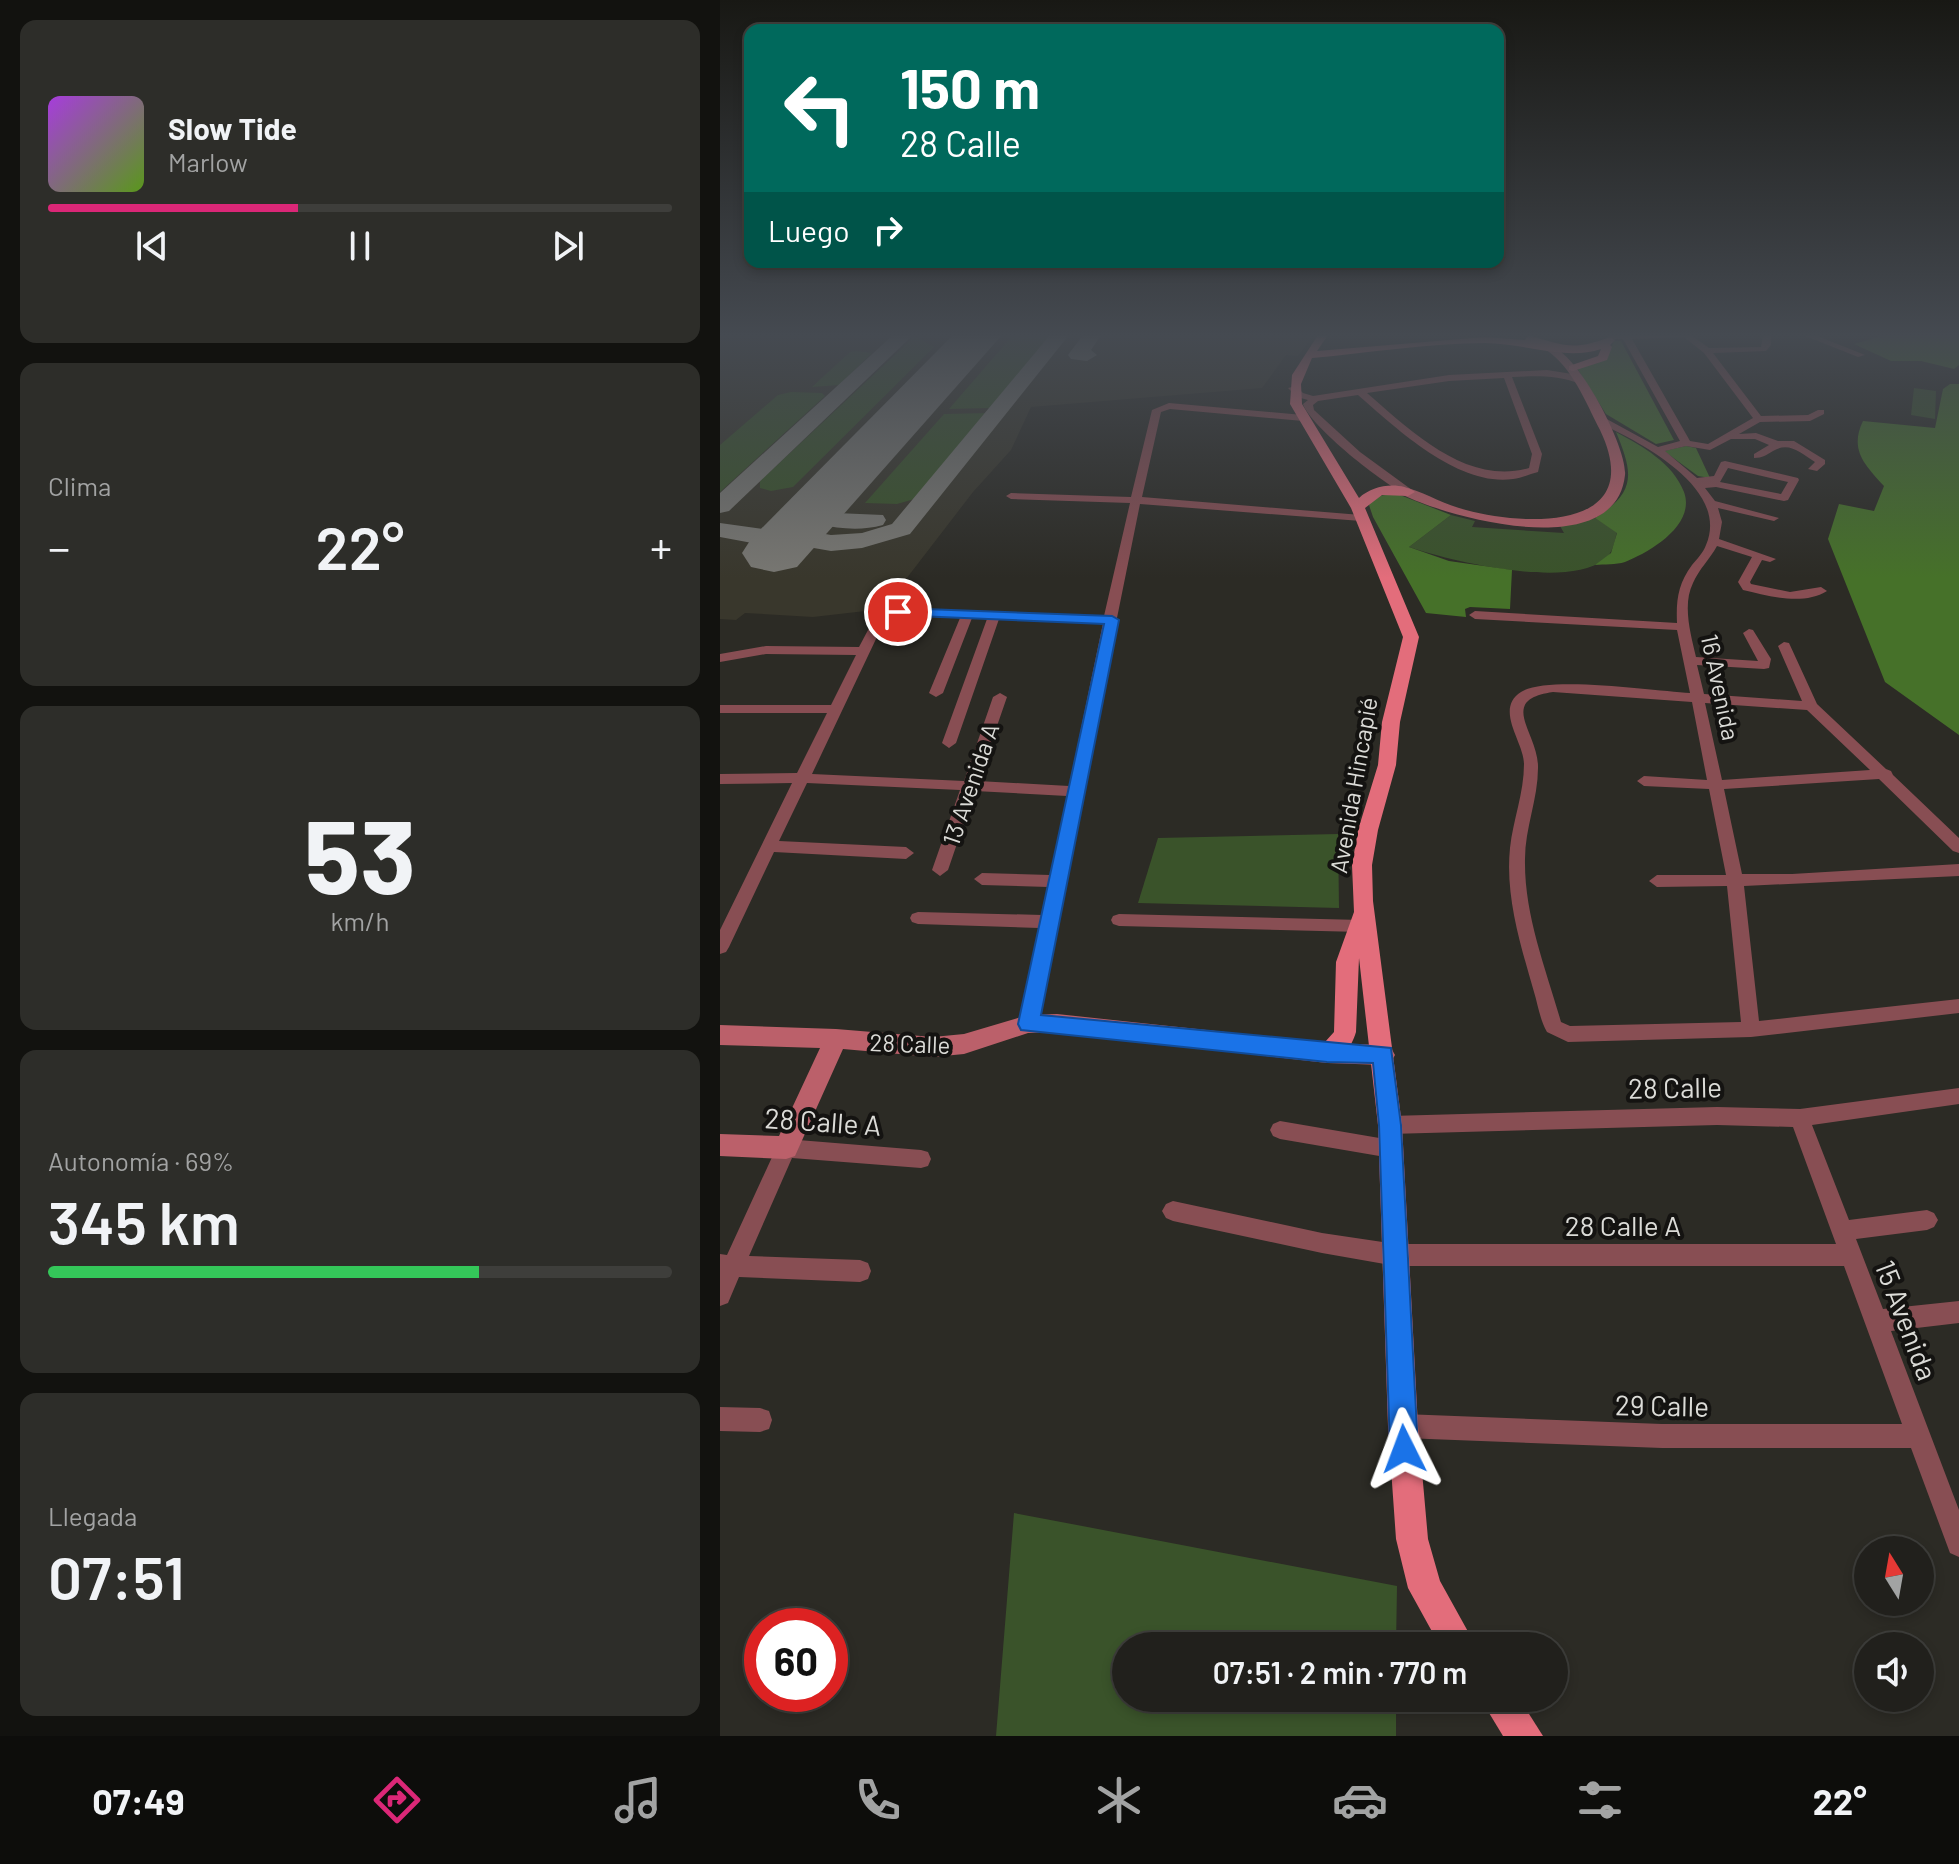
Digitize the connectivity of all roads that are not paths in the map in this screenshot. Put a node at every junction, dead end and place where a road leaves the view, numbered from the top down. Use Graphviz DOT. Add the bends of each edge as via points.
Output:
graph roads {
  1 [pos="1156,416"];
  2 [pos="1277,416"];
  3 [pos="1313,416"];
  4 [pos="1390,416"];
  5 [pos="1523,416"];
  6 [pos="1598,416"];
  7 [pos="1668,416"];
  8 [pos="1756,416"];
  9 [pos="1814,416"];
  10 [pos="1303,418"];
  11 [pos="1600,419"];
  12 [pos="1758,419"];
  13 [pos="1748,426"];
  14 [pos="1318,430"];
  15 [pos="1756,436"];
  16 [pos="1729,438"];
  17 [pos="1686,443"];
  18 [pos="1343,444"];
  19 [pos="1777,444"];
  20 [pos="1657,450"];
  21 [pos="1758,456"];
  22 [pos="1335,467"];
  23 [pos="1813,469"];
  24 [pos="1698,483"];
  25 [pos="1408,492"];
  26 [pos="1011,496"];
  27 [pos="1135,500"];
  28 [pos="1709,503"];
  29 [pos="1360,513"];
  30 [pos="1774,518"];
  31 [pos="1714,541"];
  32 [pos="1821,591"];
  33 [pos="967,615"];
  34 [pos="1475,615"];
  35 [pos="994,616"];
  36 [pos="1112,620"];
  37 [pos="1683,627"];
  38 [pos="1749,633"];
  39 [pos="1784,646"];
  40 [pos="862,651"];
  41 [pos="720,658"];
  42 [pos="1691,661"];
  43 [pos="936,693"];
  44 [pos="1000,697"];
  45 [pos="1699,698"];
  46 [pos="1811,706"];
  47 [pos="720,709"];
  48 [pos="836,709"];
  49 [pos="949,743"];
  50 [pos="1886,774"];
  51 [pos="801,778"];
  52 [pos="720,779"];
  53 [pos="1644,781"];
  54 [pos="1717,785"];
  55 [pos="968,787"];
  56 [pos="1076,791"];
  57 [pos="769,846"];
  58 [pos="1959,847"];
  59 [pos="906,853"];
  60 [pos="940,870"];
  61 [pos="1959,870"];
  62 [pos="982,879"];
  63 [pos="1058,881"];
  64 [pos="1657,881"];
  65 [pos="1735,881"];
  66 [pos="720,909"];
  67 [pos="738,909"];
  68 [pos="1363,915"];
  69 [pos="918,918"];
  70 [pos="1119,920"];
  71 [pos="1049,922"];
  72 [pos="720,947"];
  73 [pos="1959,1006"];
  74 [pos="1028,1024"];
  75 [pos="1751,1029"];
  76 [pos="720,1035"];
  77 [pos="836,1039"];
  78 [pos="1327,1053"];
  79 [pos="1383,1055"];
  80 [pos="1959,1096"];
  81 [pos="1800,1118"];
  82 [pos="1280,1130"];
  83 [pos="1391,1137"];
  84 [pos="720,1145"];
  85 [pos="786,1148"];
  86 [pos="921,1159"];
  87 [pos="1173,1211"];
  88 [pos="1927,1220"];
  89 [pos="1843,1231"];
  90 [pos="1396,1255"];
  91 [pos="1850,1255"];
  92 [pos="727,1266"];
  93 [pos="860,1271"];
  94 [pos="720,1295"];
  95 [pos="1959,1312"];
  96 [pos="1876,1321"];
  97 [pos="720,1419"];
  98 [pos="760,1420"];
  99 [pos="1403,1426"];
  100 [pos="1920,1436"];
  101 [pos="1959,1544"];
  102 [pos="1451,1632"];
  103 [pos="1508,1712"];
  104 [pos="1525,1736"];
  1 -- 27 [label="street"];
  2 -- 10 [label="street"];
  3 -- 14 [label="street"];
  4 -- 5 [label="street" via="1429,448 1479,472 1515,476 1534,470 1537,454"];
  6 -- 11 [label="street"];
  7 -- 17 [label="street"];
  8 -- 12 [label="street"];
  9 -- 12 [label="street"];
  10 -- 14 [label="main road, Avenida Hincapié"];
  11 -- 20 [label="street"];
  11 -- 25 [label="street" via="1620,475 1603,506 1581,518 1513,523 1438,506"];
  12 -- 13 [label="street"];
  13 -- 15 [label="street"];
  13 -- 16 [label="street"];
  14 -- 18 [label="main road"];
  14 -- 22 [label="main road, Avenida Hincapié"];
  15 -- 16 [label="street"];
  15 -- 19 [label="street"];
  16 -- 17 [label="street" via="1710,447"];
  17 -- 20 [label="street"];
  18 -- 22 [label="main road"];
  18 -- 25 [label="street"];
  19 -- 21 [label="street"];
  19 -- 23 [label="street" via="1791,443 1821,462"];
  20 -- 24 [label="street"];
  22 -- 29 [label="main road, Avenida Hincapié"];
  24 -- 24 [label="street" via="1784,498 1794,480 1725,464 1718,479"];
  24 -- 28 [label="street"];
  25 -- 29 [label="main road" via="1376,491 1366,497"];
  26 -- 27 [label="street"];
  27 -- 29 [label="street"];
  27 -- 36 [label="street"];
  28 -- 30 [label="street"];
  28 -- 31 [label="street" via="1716,522"];
  29 -- 68 [label="main road, Avenida Hincapié" via="1411,637 1362,865"];
  31 -- 32 [label="street" via="1764,557 1744,582 1747,587 1790,596"];
  31 -- 37 [label="street, 16 Avenida" via="1684,586"];
  33 -- 35 [label="street"];
  33 -- 40 [label="street" via="885,615"];
  33 -- 43 [label="street"];
  34 -- 37 [label="street"];
  35 -- 36 [label="street"];
  35 -- 49 [label="street, 13 Avenida A"];
  36 -- 56 [label="street"];
  37 -- 42 [label="street, 16 Avenida"];
  38 -- 42 [label="street" via="1764,665"];
  39 -- 46 [label="street"];
  40 -- 41 [label="street" via="766,650"];
  40 -- 48 [label="street"];
  42 -- 45 [label="street, 16 Avenida"];
  44 -- 55 [label="street, 13 Avenida A"];
  45 -- 46 [label="street"];
  45 -- 54 [label="street, 16 Avenida"];
  45 -- 75 [label="street" via="1553,688 1529,692 1518,701 1515,710 1531,756 1517,881 1553,1027 1568,1034"];
  46 -- 50 [label="street"];
  47 -- 48 [label="street"];
  48 -- 51 [label="street"];
  50 -- 54 [label="street"];
  50 -- 58 [label="street"];
  51 -- 52 [label="street"];
  51 -- 55 [label="street"];
  51 -- 57 [label="street"];
  53 -- 54 [label="street"];
  54 -- 65 [label="street, 16 Avenida"];
  55 -- 56 [label="street"];
  55 -- 60 [label="street, 13 Avenida A"];
  56 -- 63 [label="street"];
  57 -- 59 [label="street"];
  57 -- 67 [label="street"];
  61 -- 65 [label="street"];
  62 -- 63 [label="street"];
  63 -- 71 [label="street"];
  64 -- 65 [label="street"];
  65 -- 75 [label="street, 16 Avenida"];
  66 -- 67 [label="street"];
  67 -- 72 [label="street"];
  68 -- 70 [label="street"];
  68 -- 78 [label="main road" via="1347,962 1345,1032 1341,1043"];
  68 -- 79 [label="main road, Avenida Hincapié"];
  69 -- 71 [label="street"];
  71 -- 74 [label="street"];
  73 -- 75 [label="street"];
  74 -- 77 [label="street, 28 Calle" via="952,1046"];
  74 -- 78 [label="street, 28 Calle"];
  76 -- 77 [label="street, 28 Calle"];
  77 -- 85 [label="street"];
  78 -- 79 [label="street, 28 Calle"];
  79 -- 83 [label="main road, Avenida Hincapié"];
  80 -- 81 [label="street, 28 Calle"];
  81 -- 83 [label="street, 28 Calle" via="1717,1116"];
  81 -- 89 [label="street, 15 Avenida"];
  82 -- 83 [label="street, 28 Calle"];
  83 -- 90 [label="main road, Avenida Hincapié"];
  84 -- 85 [label="street, 28 Calle A"];
  85 -- 86 [label="street, 28 Calle A"];
  85 -- 92 [label="street"];
  87 -- 90 [label="street, 28 Calle A"];
  88 -- 89 [label="street"];
  89 -- 91 [label="street, 15 Avenida"];
  90 -- 91 [label="street, 28 Calle A"];
  90 -- 99 [label="main road, Avenida Hincapié"];
  91 -- 96 [label="street, 15 Avenida"];
  92 -- 93 [label="street"];
  92 -- 94 [label="street"];
  95 -- 96 [label="street"];
  96 -- 100 [label="street, 15 Avenida"];
  97 -- 98 [label="street"];
  99 -- 100 [label="street, 29 Calle" via="1662,1436"];
  99 -- 102 [label="main road, Avenida Hincapié" via="1412,1539 1425,1588"];
  100 -- 101 [label="street, 15 Avenida"];
  103 -- 104 [label="main road"];
}
